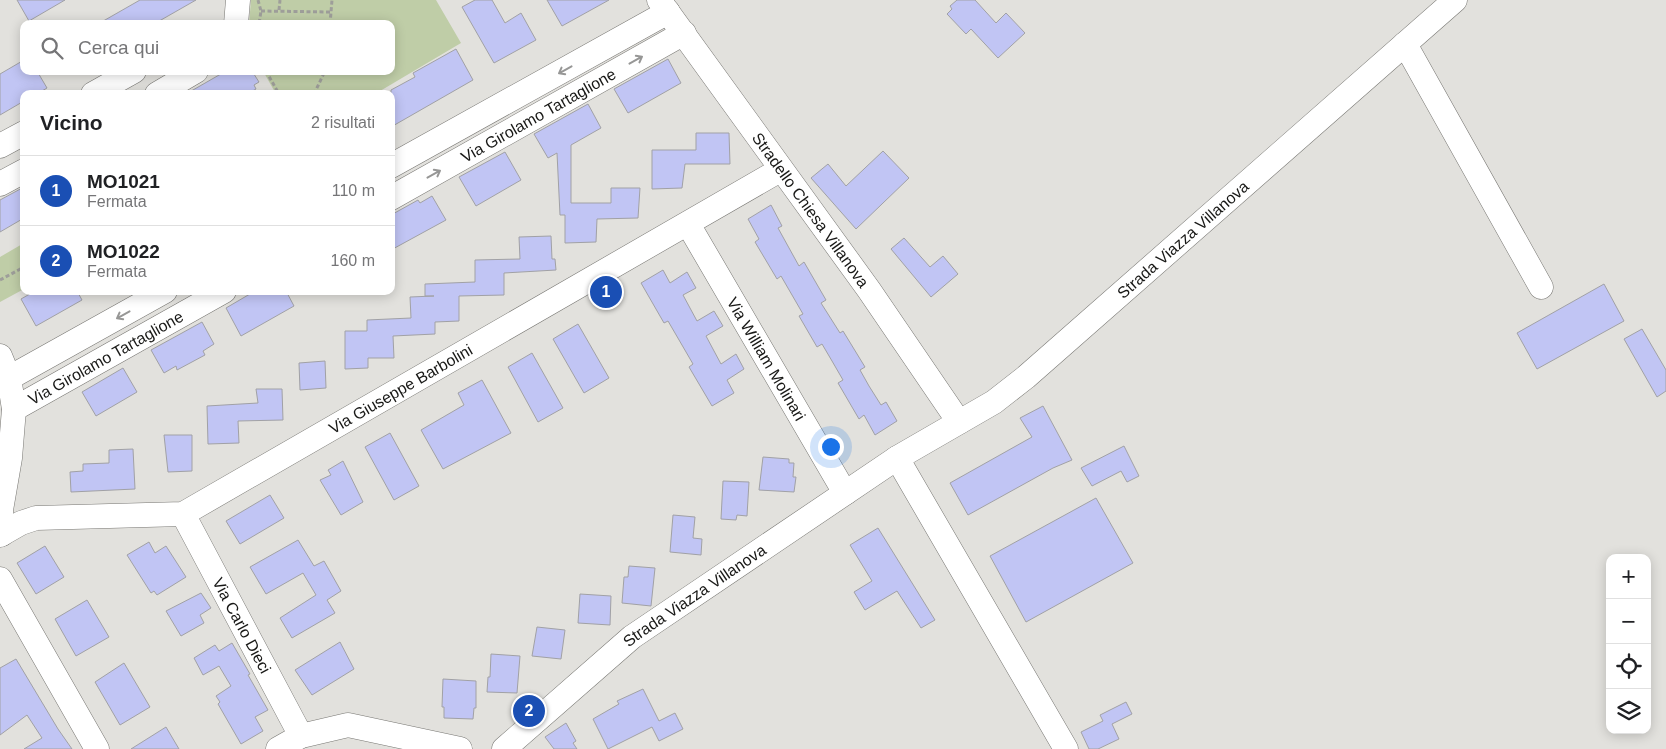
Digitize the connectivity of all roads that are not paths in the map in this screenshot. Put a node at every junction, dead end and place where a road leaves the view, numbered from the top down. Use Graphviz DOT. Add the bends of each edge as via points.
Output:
graph roads {
  1 [pos="238,0"];
  2 [pos="1455,0"];
  3 [pos="664,6"];
  4 [pos="236,20"];
  5 [pos="684,33"];
  6 [pos="1405,44"];
  7 [pos="127,75"];
  8 [pos="189,75"];
  9 [pos="100,90"];
  10 [pos="164,90"];
  11 [pos="20,134"];
  12 [pos="0,146"];
  13 [pos="395,164"];
  14 [pos="780,170"];
  15 [pos="20,172"];
  16 [pos="0,184"];
  17 [pos="395,196"];
  18 [pos="688,224"];
  19 [pos="1541,288"];
  20 [pos="158,295"];
  21 [pos="217,295"];
  22 [pos="0,356"];
  23 [pos="9,378"];
  24 [pos="14,410"];
  25 [pos="959,422"];
  26 [pos="897,458"];
  27 [pos="845,493"];
  28 [pos="183,514"];
  29 [pos="1,535"];
  30 [pos="0,579"];
  31 [pos="301,736"];
  32 [pos="97,749"];
  33 [pos="278,749"];
  34 [pos="460,749"];
  35 [pos="504,749"];
  36 [pos="1066,749"];
  1 -- 4 [label="street"];
  2 -- 6 [label="street, Strada Viazza Villanova"];
  3 -- 5 [label="street, Stradello Chiesa Villanova"];
  3 -- 13 [label="street, Via Girolamo Tartaglione, one-way"];
  5 -- 14 [label="street, Stradello Chiesa Villanova"];
  17 -- 5 [label="street, Via Girolamo Tartaglione, one-way"];
  6 -- 19 [label="street"];
  6 -- 25 [label="street, Strada Viazza Villanova" via="1026,377 994,402"];
  7 -- 9 [label="street"];
  8 -- 10 [label="street"];
  11 -- 12 [label="street"];
  14 -- 18 [label="street, Via Giuseppe Barbolini"];
  14 -- 25 [label="street, Stradello Chiesa Villanova"];
  15 -- 16 [label="street"];
  18 -- 27 [label="street, Via William Molinari"];
  18 -- 28 [label="street, Via Giuseppe Barbolini"];
  20 -- 23 [label="street, Via Girolamo Tartaglione, one-way"];
  21 -- 24 [label="street, Via Girolamo Tartaglione"];
  22 -- 23 [label="street"];
  23 -- 24 [label="street"];
  24 -- 29 [label="street" via="1,510"];
  25 -- 26 [label="street, Strada Viazza Villanova"];
  26 -- 27 [label="street, Strada Viazza Villanova"];
  26 -- 36 [label="street"];
  27 -- 35 [label="street, Strada Viazza Villanova" via="632,637"];
  28 -- 29 [label="street, Via Giuseppe Barbolini" via="36,518"];
  28 -- 31 [label="street, Via Carlo Dieci"];
  30 -- 32 [label="street"];
  31 -- 33 [label="street"];
  31 -- 34 [label="street" via="348,725"];
}
